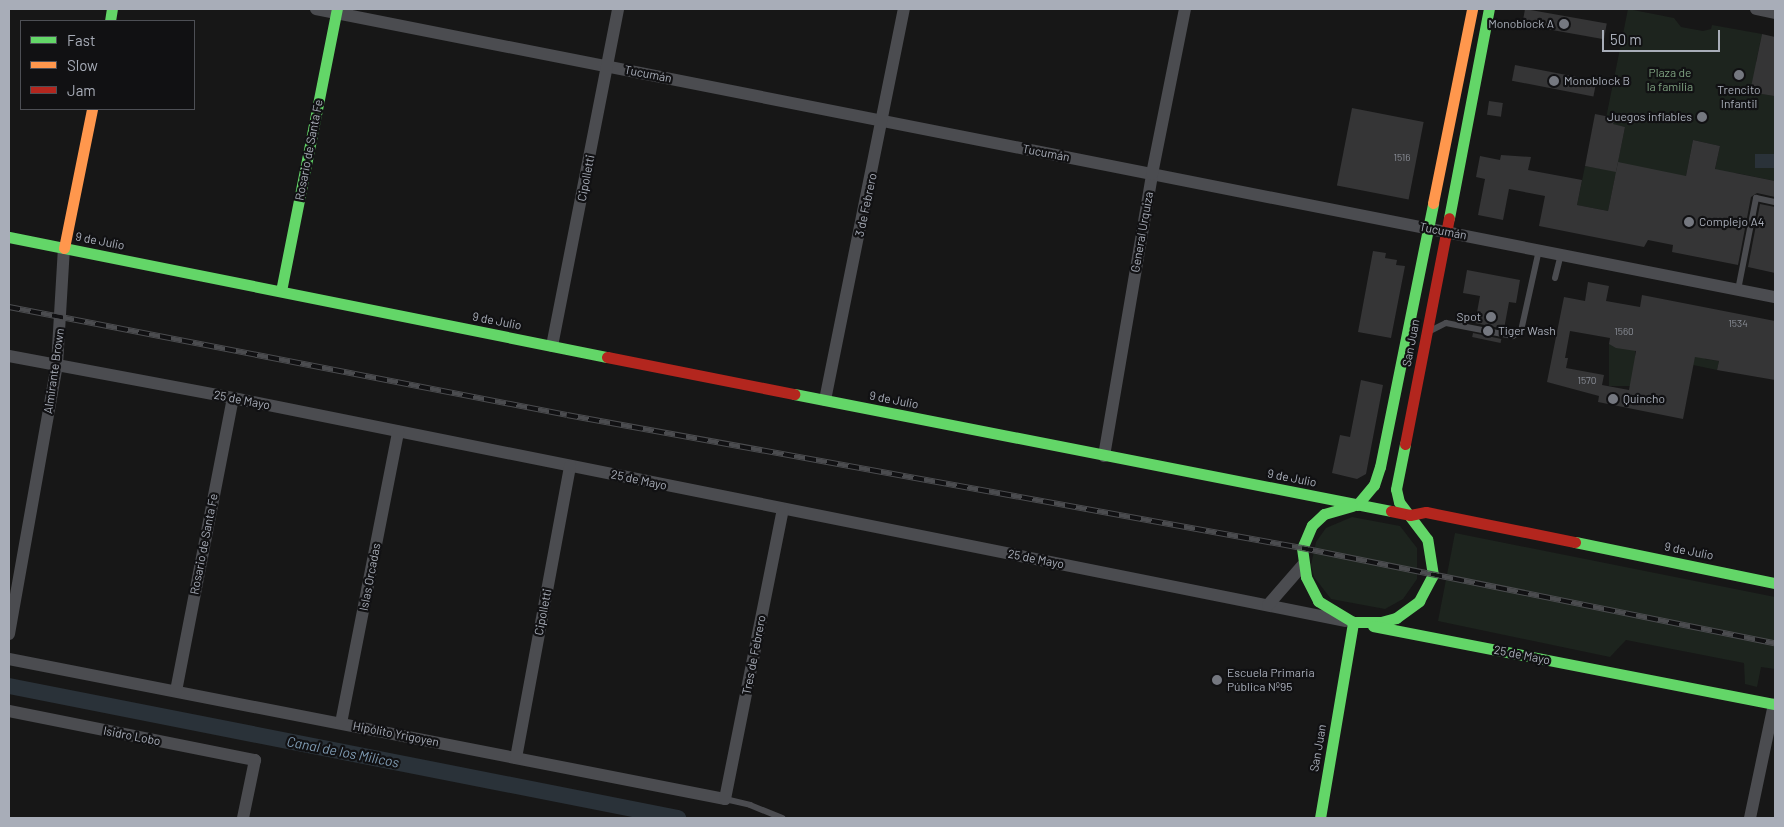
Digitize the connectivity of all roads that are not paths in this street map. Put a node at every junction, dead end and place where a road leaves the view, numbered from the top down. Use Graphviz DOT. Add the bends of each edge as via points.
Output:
graph roads {
  1 [pos="316,9"];
  2 [pos="618,9"];
  3 [pos="904,9"];
  4 [pos="1185,9"];
  5 [pos="1472,9"];
  6 [pos="1490,9"];
  7 [pos="1756,9"];
  8 [pos="336,11"];
  9 [pos="1775,13"];
  10 [pos="608,66"];
  11 [pos="92,110"];
  12 [pos="884,121"];
  13 [pos="1152,174"];
  14 [pos="1775,202"];
  15 [pos="1429,228"];
  16 [pos="1447,231"];
  17 [pos="9,237"];
  18 [pos="64,248"];
  19 [pos="1539,250"];
  20 [pos="1561,254"];
  21 [pos="1555,278"];
  22 [pos="1738,290"];
  23 [pos="281,291"];
  24 [pos="1775,297"];
  25 [pos="1427,333"];
  26 [pos="552,346"];
  27 [pos="9,356"];
  28 [pos="57,365"];
  29 [pos="233,398"];
  30 [pos="825,400"];
  31 [pos="398,432"];
  32 [pos="1104,456"];
  33 [pos="570,466"];
  34 [pos="1357,505"];
  35 [pos="783,510"];
  36 [pos="1410,515"];
  37 [pos="1302,566"];
  38 [pos="1775,583"];
  39 [pos="1268,605"];
  40 [pos="1353,622"];
  41 [pos="9,634"];
  42 [pos="9,658"];
  43 [pos="176,691"];
  44 [pos="1775,704"];
  45 [pos="9,711"];
  46 [pos="341,723"];
  47 [pos="516,758"];
  48 [pos="725,800"];
  49 [pos="243,818"];
  50 [pos="782,818"];
  51 [pos="1320,818"];
  52 [pos="1750,818"];
  1 -- 8 [label="street, Tucumán"];
  2 -- 10 [label="street, Cipolletti"];
  3 -- 12 [label="street, 3 de Febrero"];
  4 -- 13 [label="street, General Urquiza"];
  5 -- 15 [label="main road, San Juan"];
  6 -- 16 [label="main road, San Juan"];
  7 -- 9 [label="street"];
  8 -- 10 [label="street, Tucumán"];
  8 -- 23 [label="main road, Rosario de Santa Fe"];
  10 -- 12 [label="street, Tucumán"];
  10 -- 26 [label="street, Cipolletti"];
  11 -- 18 [label="main road, Almirante Brown"];
  12 -- 13 [label="street, Tucumán"];
  12 -- 30 [label="street, 3 de Febrero"];
  13 -- 15 [label="street, Tucumán"];
  13 -- 32 [label="street, General Urquiza"];
  14 -- 22 [label="lane" via="1756,198"];
  15 -- 16 [label="street, Tucumán"];
  15 -- 34 [label="main road, San Juan" via="1380,467 1374,485"];
  16 -- 19 [label="street, Tucumán"];
  16 -- 25 [label="main road, San Juan"];
  17 -- 18 [label="main road, 9 de Julio"];
  18 -- 23 [label="main road, 9 de Julio"];
  18 -- 28 [label="street, Almirante Brown"];
  19 -- 20 [label="street, Tucumán"];
  19 -- 25 [label="lane" via="1521,331 1513,336 1446,323"];
  20 -- 21 [label="lane"];
  20 -- 22 [label="street, Tucumán"];
  22 -- 24 [label="street, Tucumán"];
  23 -- 26 [label="main road, 9 de Julio"];
  25 -- 36 [label="main road, San Juan" via="1396,489 1399,502"];
  26 -- 30 [label="main road, 9 de Julio"];
  27 -- 28 [label="street, 25 de Mayo"];
  28 -- 29 [label="street, 25 de Mayo"];
  28 -- 41 [label="street, Almirante Brown"];
  29 -- 31 [label="street, 25 de Mayo"];
  29 -- 43 [label="street, Rosario de Santa Fe"];
  30 -- 32 [label="main road, 9 de Julio"];
  31 -- 33 [label="street, 25 de Mayo"];
  31 -- 46 [label="street, Islas Orcadas"];
  32 -- 34 [label="main road, 9 de Julio"];
  33 -- 35 [label="street, 25 de Mayo"];
  33 -- 47 [label="street, Cipolletti"];
  34 -- 36 [label="main road, 9 de Julio"];
  34 -- 37 [label="main road" via="1324,514 1312,525 1302,548"];
  35 -- 39 [label="street, 25 de Mayo"];
  35 -- 48 [label="street, Tres de Febrero"];
  36 -- 38 [label="main road, 9 de Julio" via="1426,512"];
  36 -- 40 [label="main road, San Juan" via="1427,539 1432,558 1433,574 1426,590 1413,607 1396,618 1381,622"];
  37 -- 39 [label="street"];
  37 -- 40 [label="main road" via="1318,601"];
  39 -- 40 [label="street, 25 de Mayo"];
  40 -- 44 [label="main road, 25 de Mayo"];
  40 -- 51 [label="main road, San Juan"];
  42 -- 43 [label="street, Hipólito Yrigoyen"];
  43 -- 46 [label="street, Hipólito Yrigoyen"];
  44 -- 52 [label="street"];
  45 -- 49 [label="street, Isidro Lobo" via="255,760"];
  46 -- 47 [label="street, Hipólito Yrigoyen"];
  47 -- 48 [label="street, Hipólito Yrigoyen"];
  48 -- 50 [label="lane, Hipólito Yrigoyen" via="750,805"];
}
